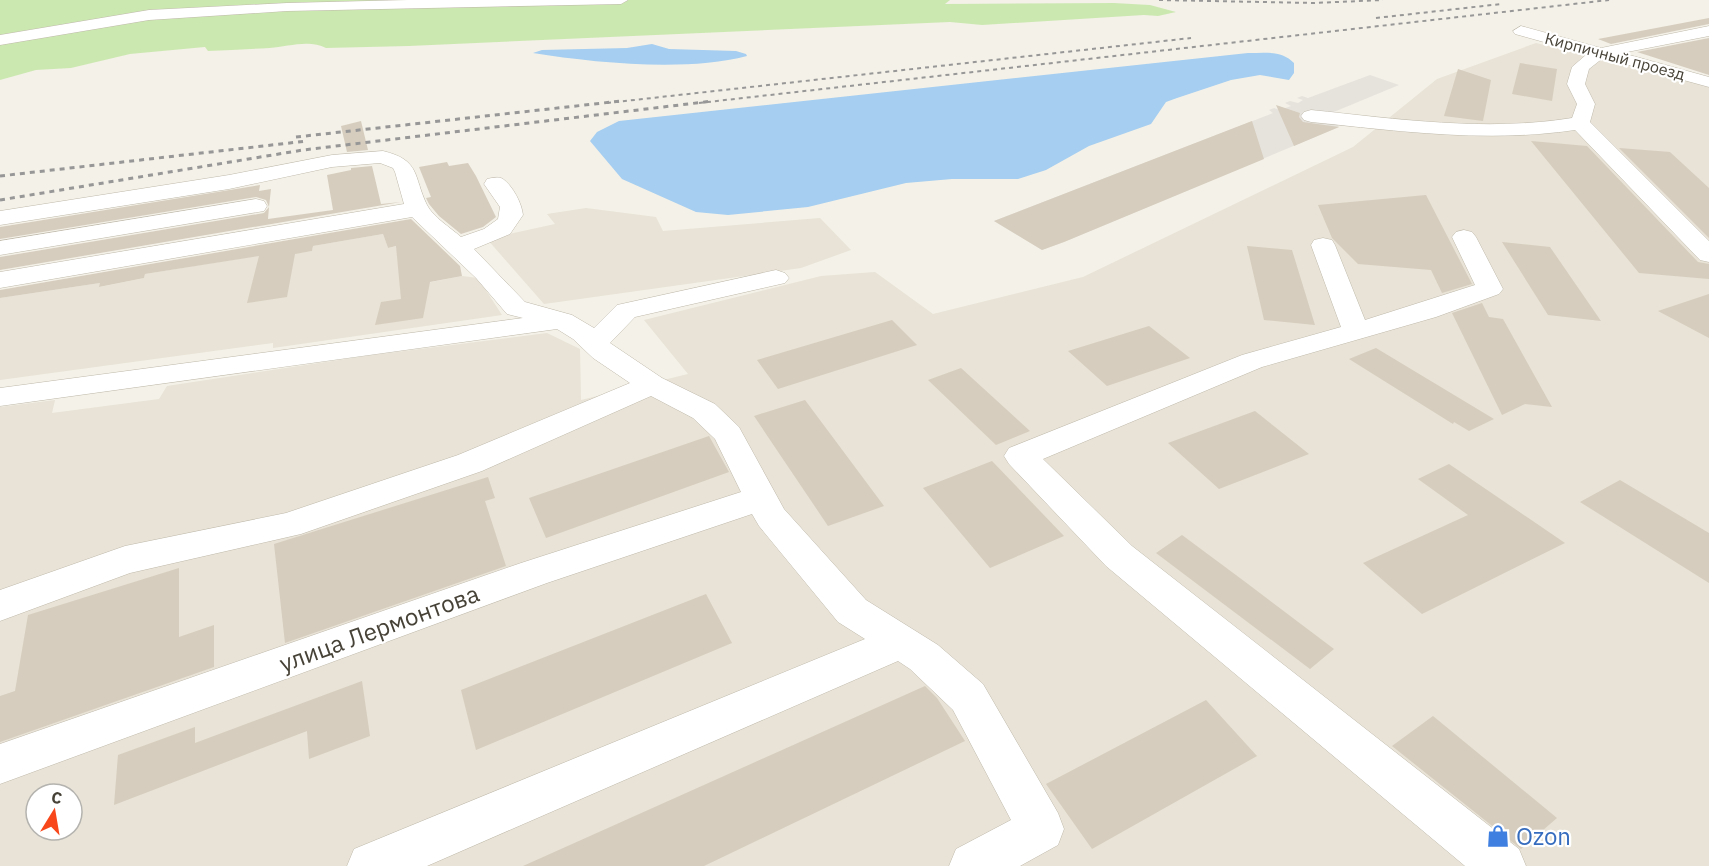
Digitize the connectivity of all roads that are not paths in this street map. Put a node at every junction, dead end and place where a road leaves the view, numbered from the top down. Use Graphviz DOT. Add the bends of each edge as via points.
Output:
graph roads {
  1 [pos="621,0"];
  2 [pos="1521,31"];
  3 [pos="1709,31"];
  4 [pos="0,40"];
  5 [pos="1599,53"];
  6 [pos="1690,60"];
  7 [pos="1660,69"];
  8 [pos="1709,82"];
  9 [pos="1311,116"];
  10 [pos="1580,123"];
  11 [pos="495,184"];
  12 [pos="256,206"];
  13 [pos="417,209"];
  14 [pos="0,218"];
  15 [pos="1464,237"];
  16 [pos="1323,245"];
  17 [pos="456,247"];
  18 [pos="0,248"];
  19 [pos="1709,255"];
  20 [pos="776,278"];
  21 [pos="0,279"];
  22 [pos="562,321"];
  23 [pos="1356,331"];
  24 [pos="593,344"];
  25 [pos="652,384"];
  26 [pos="0,397"];
  27 [pos="761,498"];
  28 [pos="0,606"];
  29 [pos="901,642"];
  30 [pos="0,764"];
  31 [pos="371,866"];
  32 [pos="973,866"];
  33 [pos="1502,866"];
  1 -- 4 [label="street" via="287,7 149,15"];
  2 -- 5 [label="street, Кирпичный проезд"];
  3 -- 5 [label="street"];
  5 -- 7 [label="street, Кирпичный проезд"];
  5 -- 10 [label="street" via="1581,67 1575,84 1586,104"];
  6 -- 7 [label="street"];
  7 -- 8 [label="street, Кирпичный проезд"];
  9 -- 10 [label="street" via="1450,129 1551,129"];
  10 -- 19 [label="street"];
  11 -- 17 [label="street" via="511,208 512,219 506,227"];
  12 -- 18 [label="street"];
  13 -- 14 [label="street" via="400,164 383,157 364,157"];
  13 -- 17 [label="street"];
  13 -- 21 [label="street"];
  15 -- 23 [label="street" via="1490,289"];
  16 -- 23 [label="street"];
  17 -- 22 [label="street" via="516,308"];
  20 -- 24 [label="street" via="626,311"];
  22 -- 24 [label="street"];
  22 -- 26 [label="street"];
  23 -- 33 [label="street" via="1252,361 1020,456 1119,556"];
  24 -- 25 [label="street"];
  25 -- 27 [label="street" via="704,411 728,434"];
  25 -- 28 [label="street" via="470,464 289,525 125,560"];
  27 -- 29 [label="street" via="771,518 852,611"];
  27 -- 30 [label="street, улица Лермонтова" via="534,573"];
  29 -- 31 [label="street"];
  29 -- 32 [label="street" via="968,697 1041,829"];
}
